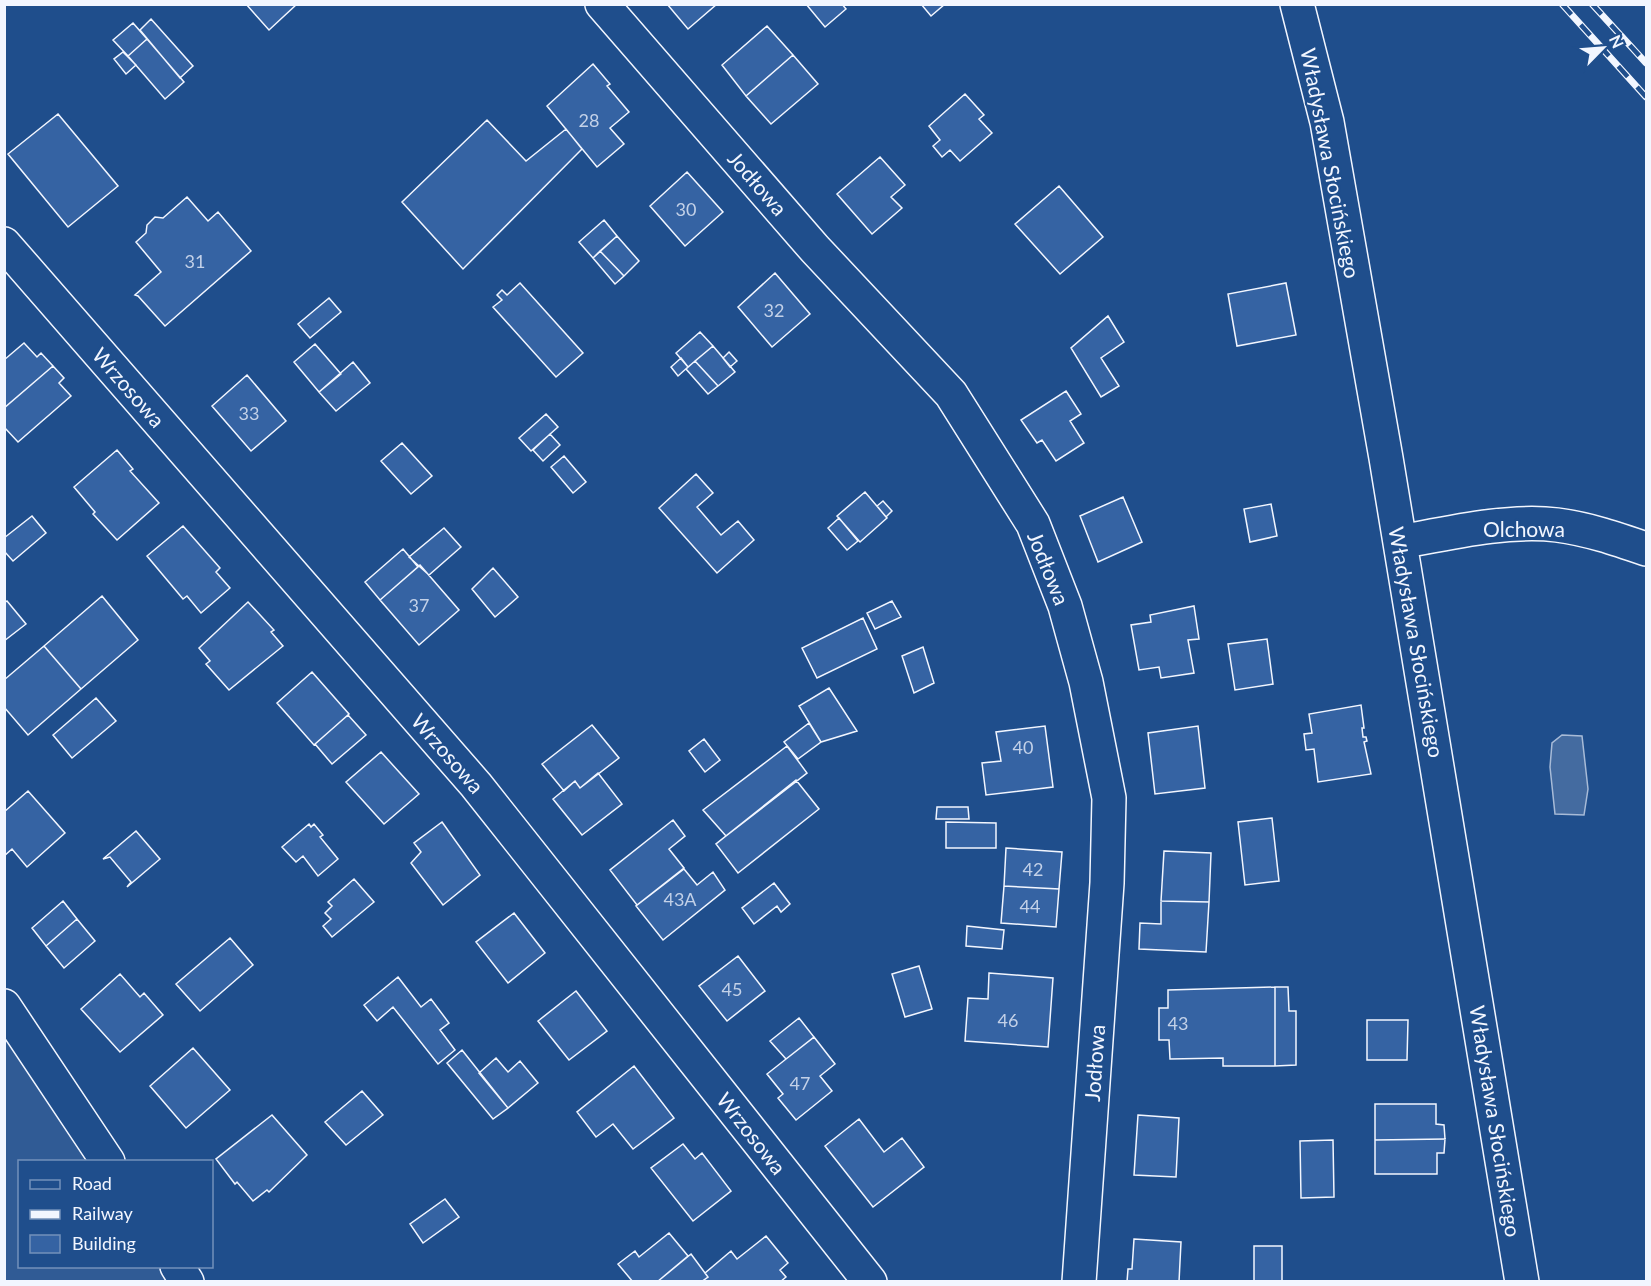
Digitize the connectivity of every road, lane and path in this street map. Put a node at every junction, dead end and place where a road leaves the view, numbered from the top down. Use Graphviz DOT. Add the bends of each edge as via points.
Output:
graph roads {
  1 [pos="602,4"];
  2 [pos="1297,4"];
  3 [pos="4,244"];
  4 [pos="1400,542"];
  5 [pos="1647,549"];
  6 [pos="4,1006"];
  7 [pos="107,1160"];
  8 [pos="178,1268"];
  9 [pos="187,1281"];
  10 [pos="870,1281"];
  11 [pos="1079,1281"];
  12 [pos="1522,1281"];
  1 -- 11 [label="street, Jodłowa" via="815,249 951,394 1033,524 1065,606 1086,682 1109,798 1107,883"];
  2 -- 4 [label="street, Władysława Słocińskiego" via="1327,122"];
  3 -- 10 [label="street, Wrzosowa" via="476,785"];
  4 -- 5 [label="street, Olchowa" via="1479,528 1555,525 1595,532"];
  4 -- 12 [label="street, Władysława Słocińskiego"];
  6 -- 7 [label="street"];
  8 -- 9 [label="street"];
}
